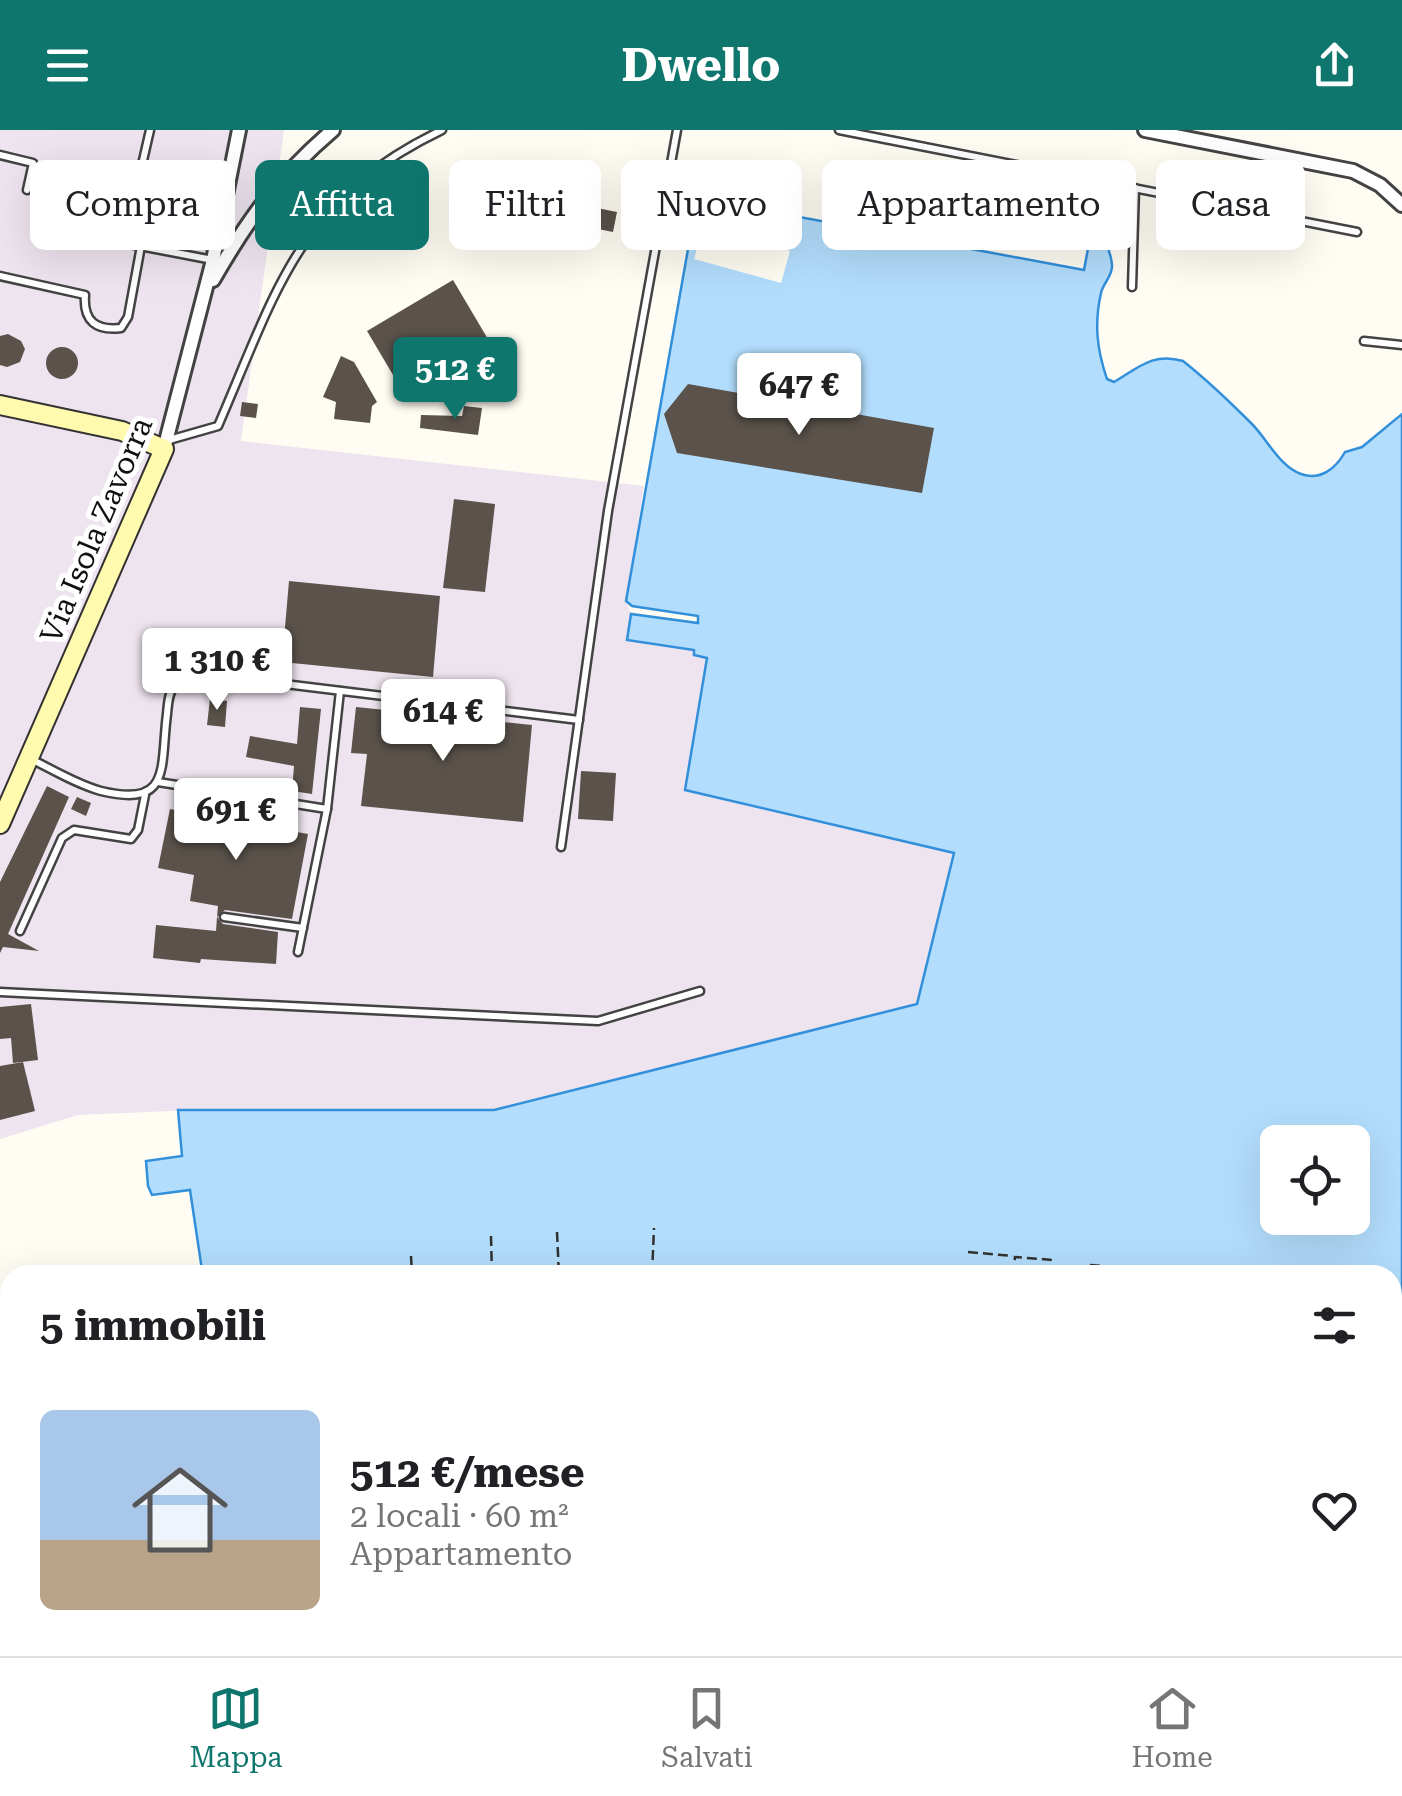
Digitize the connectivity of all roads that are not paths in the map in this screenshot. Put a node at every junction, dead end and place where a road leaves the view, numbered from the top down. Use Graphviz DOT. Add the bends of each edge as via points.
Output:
graph roads {
  1 [pos="150,130"];
  2 [pos="240,130"];
  3 [pos="333,130"];
  4 [pos="442,130"];
  5 [pos="677,130"];
  6 [pos="839,130"];
  7 [pos="1145,130"];
  8 [pos="0,156"];
  9 [pos="143,160"];
  10 [pos="992,160"];
  11 [pos="1136,188"];
  12 [pos="27,190"];
  13 [pos="1402,205"];
  14 [pos="1357,232"];
  15 [pos="140,250"];
  16 [pos="162,250"];
  17 [pos="1133,250"];
  18 [pos="213,260"];
  19 [pos="0,276"];
  20 [pos="1132,287"];
  21 [pos="204,295"];
  22 [pos="1364,341"];
  23 [pos="1402,344"];
  24 [pos="0,405"];
  25 [pos="166,445"];
  26 [pos="340,691"];
  27 [pos="579,720"];
  28 [pos="28,758"];
  29 [pos="158,782"];
  30 [pos="145,795"];
  31 [pos="326,810"];
  32 [pos="0,824"];
  33 [pos="561,847"];
  34 [pos="224,917"];
  35 [pos="303,928"];
  36 [pos="20,931"];
  37 [pos="298,952"];
  38 [pos="3,990"];
  39 [pos="700,991"];
  1 -- 9 [label="lane"];
  2 -- 18 [label="street, Via Isola Zavorra"];
  3 -- 21 [label="street" via="276,184"];
  4 -- 25 [label="lane" via="400,150 324,214 278,287 218,426"];
  5 -- 27 [label="lane" via="608,511"];
  6 -- 10 [label="lane"];
  7 -- 13 [label="street" via="1353,171"];
  8 -- 12 [label="lane" via="33,163"];
  11 -- 14 [label="lane"];
  15 -- 19 [label="lane" via="121,328 89,320 86,295"];
  16 -- 18 [label="lane"];
  17 -- 20 [label="lane"];
  18 -- 21 [label="street, Via Isola Zavorra"];
  21 -- 25 [label="street, Via Isola Zavorra"];
  22 -- 23 [label="lane"];
  24 -- 25 [label="main road"];
  25 -- 28 [label="main road, Via Isola Zavorra"];
  26 -- 27 [label="lane"];
  26 -- 29 [label="lane" via="186,677 169,697"];
  26 -- 31 [label="lane"];
  27 -- 33 [label="lane"];
  28 -- 30 [label="lane" via="98,790"];
  28 -- 32 [label="main road, Via Isola Zavorra"];
  29 -- 30 [label="lane"];
  29 -- 31 [label="lane"];
  30 -- 36 [label="lane" via="131,839 74,830 62,838"];
  31 -- 35 [label="lane"];
  34 -- 35 [label="lane"];
  35 -- 37 [label="lane"];
  38 -- 39 [label="lane" via="598,1020"];
}
